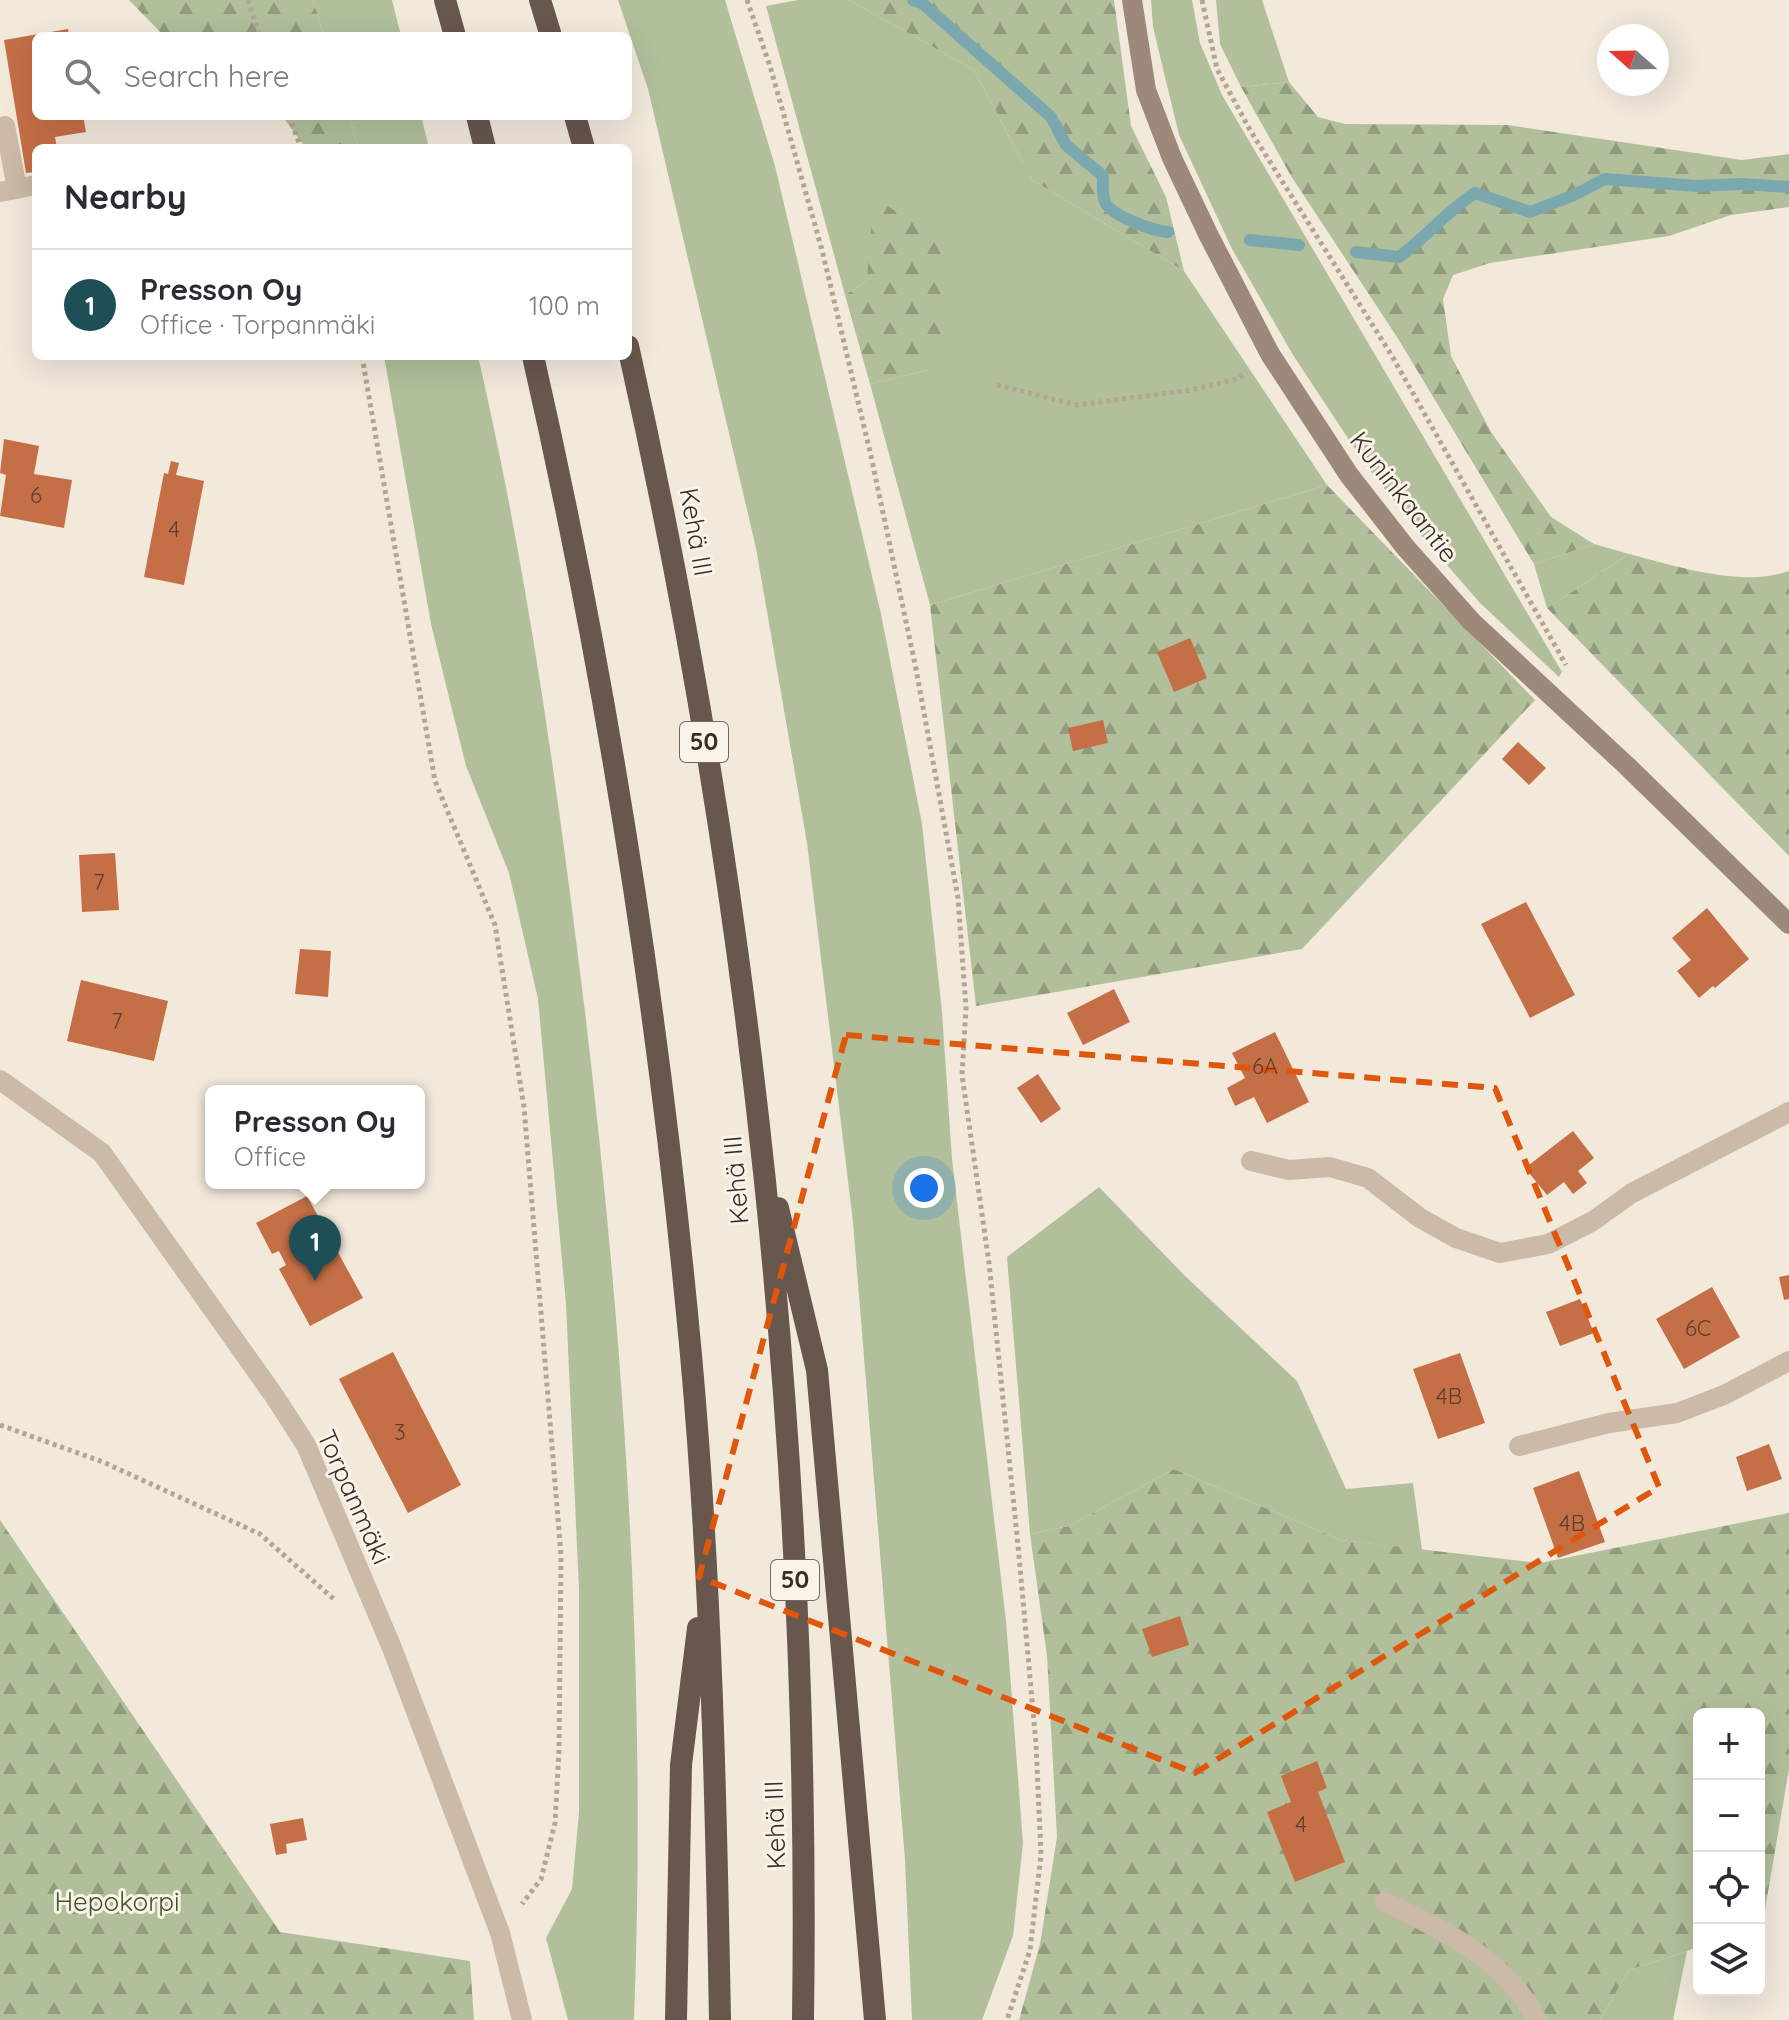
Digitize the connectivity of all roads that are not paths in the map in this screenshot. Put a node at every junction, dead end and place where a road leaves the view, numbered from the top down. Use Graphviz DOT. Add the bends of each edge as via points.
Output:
graph roads {
  1 [pos="445,0"];
  2 [pos="540,0"];
  3 [pos="1132,0"];
  4 [pos="454,32"];
  5 [pos="550,32"];
  6 [pos="478,120"];
  7 [pos="576,120"];
  8 [pos="5,126"];
  9 [pos="484,144"];
  10 [pos="583,144"];
  11 [pos="18,188"];
  12 [pos="534,360"];
  13 [pos="631,360"];
  14 [pos="1789,924"];
  15 [pos="0,1080"];
  16 [pos="1789,1112"];
  17 [pos="761,1141"];
  18 [pos="1251,1161"];
  19 [pos="1789,1361"];
  20 [pos="1519,1446"];
  21 [pos="705,1568"];
  22 [pos="1385,1902"];
  23 [pos="522,2020"];
  24 [pos="676,2020"];
  25 [pos="720,2020"];
  26 [pos="803,2020"];
  27 [pos="875,2020"];
  28 [pos="1537,2020"];
  1 -- 4 [label="highway"];
  2 -- 5 [label="highway"];
  3 -- 14 [label="main road, Kuninkaantie" via="1146,90 1172,158 1270,354 1349,475 1472,622"];
  6 -- 9 [label="highway"];
  7 -- 10 [label="highway"];
  8 -- 11 [label="street"];
  12 -- 21 [label="highway" via="569,512 632,865 691,1356"];
  13 -- 17 [label="highway, Kehä III / 50" via="662,497 723,853"];
  15 -- 23 [label="street, Torpanmäki" via="102,1153 306,1445 392,1648 500,1933"];
  16 -- 18 [label="street" via="1632,1193 1548,1244 1500,1253 1420,1218 1368,1178 1330,1167 1289,1170"];
  17 -- 26 [label="highway, Kehä III / 50" via="792,1506 805,1875"];
  17 -- 27 [label="highway" via="817,1370"];
  19 -- 20 [label="street" via="1677,1413 1609,1423"];
  21 -- 24 [label="highway" via="681,1765"];
  21 -- 25 [label="highway"];
  22 -- 28 [label="street" via="1483,1955 1529,2004"];
}
